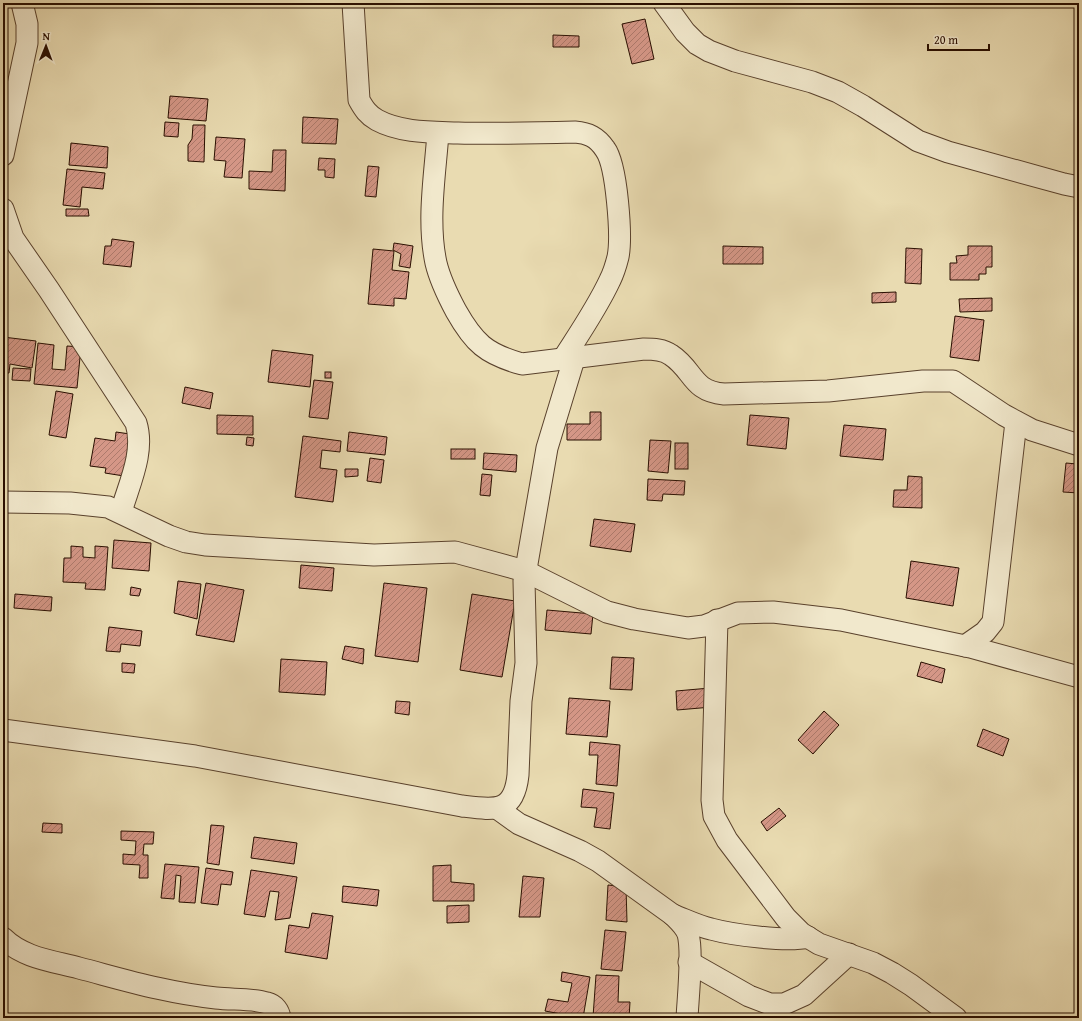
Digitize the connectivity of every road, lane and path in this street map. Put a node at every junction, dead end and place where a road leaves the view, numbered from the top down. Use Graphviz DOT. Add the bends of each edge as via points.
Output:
graph roads {
  1 [pos="22,3"];
  2 [pos="353,3"];
  3 [pos="664,3"];
  4 [pos="438,132"];
  5 [pos="3,155"];
  6 [pos="1079,187"];
  7 [pos="3,209"];
  8 [pos="569,359"];
  9 [pos="1016,422"];
  10 [pos="1079,445"];
  11 [pos="3,502"];
  12 [pos="121,512"];
  13 [pos="525,571"];
  14 [pos="717,620"];
  15 [pos="966,646"];
  16 [pos="1079,677"];
  17 [pos="3,730"];
  18 [pos="498,809"];
  19 [pos="673,915"];
  20 [pos="808,937"];
  21 [pos="3,938"];
  22 [pos="849,954"];
  23 [pos="689,962"];
  24 [pos="784,1004"];
  25 [pos="280,1018"];
  26 [pos="687,1018"];
  27 [pos="764,1018"];
  28 [pos="956,1018"];
  1 -- 5 [label="street" via="27,24 27,43"];
  2 -- 4 [label="street" via="359,100 365,111 378,120 409,130"];
  3 -- 6 [label="street" via="685,32 709,51 735,62 812,82 838,92 918,140 948,152"];
  4 -- 8 [label="street" via="432,224 436,263 444,288 467,330 484,349 506,360 522,364"];
  4 -- 8 [label="street" via="586,133 596,138 606,150 613,167 618,202 618,256 611,280"];
  7 -- 12 [label="street" via="13,238 136,423 139,449"];
  8 -- 9 [label="street" via="644,349 658,350 671,354 700,386 711,393 724,394 828,391 923,381 952,381"];
  8 -- 13 [label="street" via="547,448"];
  9 -- 10 [label="street" via="1032,430"];
  9 -- 15 [label="street" via="993,622"];
  11 -- 12 [label="street" via="91,504"];
  12 -- 13 [label="street" via="133,520 186,542 205,545 374,555 455,552"];
  13 -- 14 [label="street" via="607,612 634,619 688,628 704,626"];
  13 -- 18 [label="street" via="523,600 526,663 521,701 517,786 513,798"];
  14 -- 15 [label="street" via="738,613 773,612 841,620"];
  14 -- 20 [label="street" via="712,800 714,816 727,840 786,918"];
  15 -- 16 [label="street"];
  17 -- 18 [label="street" via="195,756 462,806"];
  18 -- 19 [label="street" via="519,824 580,850"];
  19 -- 20 [label="street" via="711,930 779,939"];
  19 -- 23 [label="street" via="683,924 688,934"];
  20 -- 22 [label="street"];
  21 -- 25 [label="street" via="36,957 122,981 180,993 266,1002 276,1008"];
  22 -- 24 [label="street" via="804,995"];
  22 -- 28 [label="street" via="892,973"];
  23 -- 24 [label="street" via="749,996 770,1004"];
  23 -- 26 [label="street"];
  24 -- 27 [label="street"];
}
